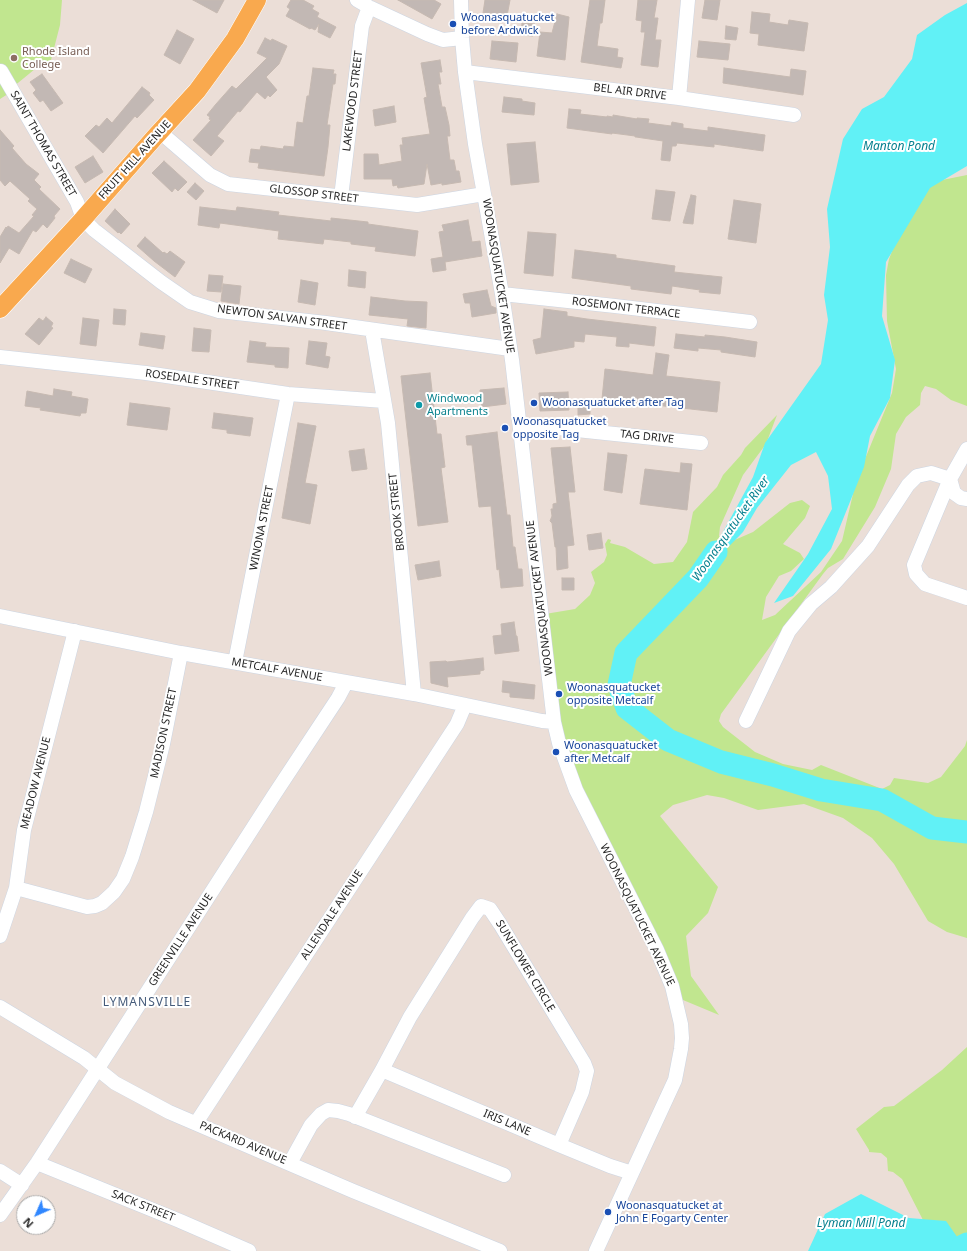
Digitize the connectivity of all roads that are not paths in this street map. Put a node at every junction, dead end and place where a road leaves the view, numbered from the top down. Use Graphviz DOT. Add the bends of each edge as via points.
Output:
graph roads {
  1 [pos="257,0"];
  2 [pos="461,0"];
  3 [pos="688,0"];
  4 [pos="363,4"];
  5 [pos="462,38"];
  6 [pos="1,71"];
  7 [pos="465,72"];
  8 [pos="679,98"];
  9 [pos="794,114"];
  10 [pos="160,132"];
  11 [pos="484,194"];
  12 [pos="341,197"];
  13 [pos="83,219"];
  14 [pos="502,294"];
  15 [pos="0,309"];
  16 [pos="750,322"];
  17 [pos="372,330"];
  18 [pos="510,349"];
  19 [pos="0,357"];
  20 [pos="288,394"];
  21 [pos="384,401"];
  22 [pos="520,425"];
  23 [pos="701,443"];
  24 [pos="965,452"];
  25 [pos="950,479"];
  26 [pos="967,499"];
  27 [pos="967,598"];
  28 [pos="0,616"];
  29 [pos="74,631"];
  30 [pos="181,653"];
  31 [pos="235,662"];
  32 [pos="346,683"];
  33 [pos="414,694"];
  34 [pos="465,705"];
  35 [pos="746,721"];
  36 [pos="554,722"];
  37 [pos="16,888"];
  38 [pos="0,936"];
  39 [pos="0,1007"];
  40 [pos="97,1069"];
  41 [pos="382,1070"];
  42 [pos="355,1117"];
  43 [pos="196,1123"];
  44 [pos="559,1145"];
  45 [pos="37,1163"];
  46 [pos="290,1163"];
  47 [pos="0,1171"];
  48 [pos="632,1173"];
  49 [pos="504,1175"];
  50 [pos="22,1186"];
  51 [pos="0,1215"];
  52 [pos="249,1251"];
  53 [pos="500,1251"];
  54 [pos="596,1251"];
  1 -- 10 [label="main road, FRUIT HILL AVENUE" via="211,74"];
  2 -- 5 [label="street, WOONASQUATUCKET AVENUE"];
  3 -- 8 [label="street"];
  4 -- 5 [label="street" via="443,40"];
  4 -- 12 [label="street, LAKEWOOD STREET"];
  5 -- 7 [label="street, WOONASQUATUCKET AVENUE"];
  6 -- 13 [label="street, SAINT THOMAS STREET" via="77,202"];
  7 -- 8 [label="street, BEL AIR DRIVE"];
  7 -- 11 [label="street, WOONASQUATUCKET AVENUE"];
  8 -- 9 [label="street, BEL AIR DRIVE"];
  10 -- 12 [label="street, GLOSSOP STREET" via="210,176 224,182"];
  10 -- 13 [label="main road, FRUIT HILL AVENUE"];
  11 -- 12 [label="street, GLOSSOP STREET" via="417,205"];
  11 -- 14 [label="street, WOONASQUATUCKET AVENUE"];
  13 -- 15 [label="main road, FRUIT HILL AVENUE"];
  13 -- 17 [label="street, NEWTON SALVAN STREET" via="190,302 219,311"];
  14 -- 16 [label="street, ROSEMONT TERRACE"];
  14 -- 18 [label="street, WOONASQUATUCKET AVENUE"];
  17 -- 18 [label="street, NEWTON SALVAN STREET"];
  17 -- 21 [label="street, BROOK STREET"];
  18 -- 22 [label="street, WOONASQUATUCKET AVENUE"];
  19 -- 20 [label="street, ROSEDALE STREET" via="146,373"];
  20 -- 21 [label="street, ROSEDALE STREET"];
  20 -- 31 [label="street, WINONA STREET"];
  21 -- 33 [label="street, BROOK STREET"];
  22 -- 23 [label="street, TAG DRIVE"];
  22 -- 36 [label="street, WOONASQUATUCKET AVENUE"];
  24 -- 25 [label="street"];
  25 -- 26 [label="street" via="954,493"];
  25 -- 27 [label="street" via="914,565 916,574 925,584"];
  25 -- 35 [label="street" via="931,473 917,476 908,485 868,546 831,587 811,604 789,631"];
  28 -- 29 [label="street, METCALF AVENUE"];
  29 -- 30 [label="street, METCALF AVENUE"];
  29 -- 37 [label="street, MEADOW AVENUE" via="24,830"];
  30 -- 31 [label="street, METCALF AVENUE"];
  30 -- 37 [label="street, MADISON STREET" via="146,812 132,857 123,879 114,892 102,903 87,907"];
  31 -- 32 [label="street, METCALF AVENUE"];
  32 -- 33 [label="street, METCALF AVENUE"];
  32 -- 40 [label="street, GREENVILLE AVENUE"];
  33 -- 34 [label="street, METCALF AVENUE"];
  34 -- 36 [label="street, METCALF AVENUE"];
  34 -- 43 [label="street, ALLENDALE AVENUE" via="452,731"];
  36 -- 48 [label="street, WOONASQUATUCKET AVENUE" via="576,790 657,950 672,986 681,1024 681,1049 675,1080"];
  37 -- 38 [label="street, MEADOW AVENUE"];
  39 -- 40 [label="street, PACKARD AVENUE" via="84,1058"];
  40 -- 43 [label="street, PACKARD AVENUE" via="115,1083"];
  40 -- 45 [label="street, GREENVILLE AVENUE"];
  41 -- 42 [label="street, SUNFLOWER CIRCLE"];
  41 -- 44 [label="street, IRIS LANE"];
  41 -- 44 [label="street, SUNFLOWER CIRCLE" via="410,1017 472,918 481,906 490,909 584,1063 586,1071 582,1092"];
  42 -- 46 [label="street" via="328,1110 321,1114 311,1125"];
  42 -- 49 [label="street"];
  43 -- 46 [label="street, PACKARD AVENUE"];
  44 -- 48 [label="street, IRIS LANE"];
  45 -- 50 [label="street, GREENVILLE AVENUE"];
  45 -- 52 [label="street, SACK STREET"];
  46 -- 53 [label="street, PACKARD AVENUE"];
  47 -- 50 [label="street"];
  48 -- 54 [label="street, WOONASQUATUCKET AVENUE"];
  50 -- 51 [label="street, GREENVILLE AVENUE"];
}
